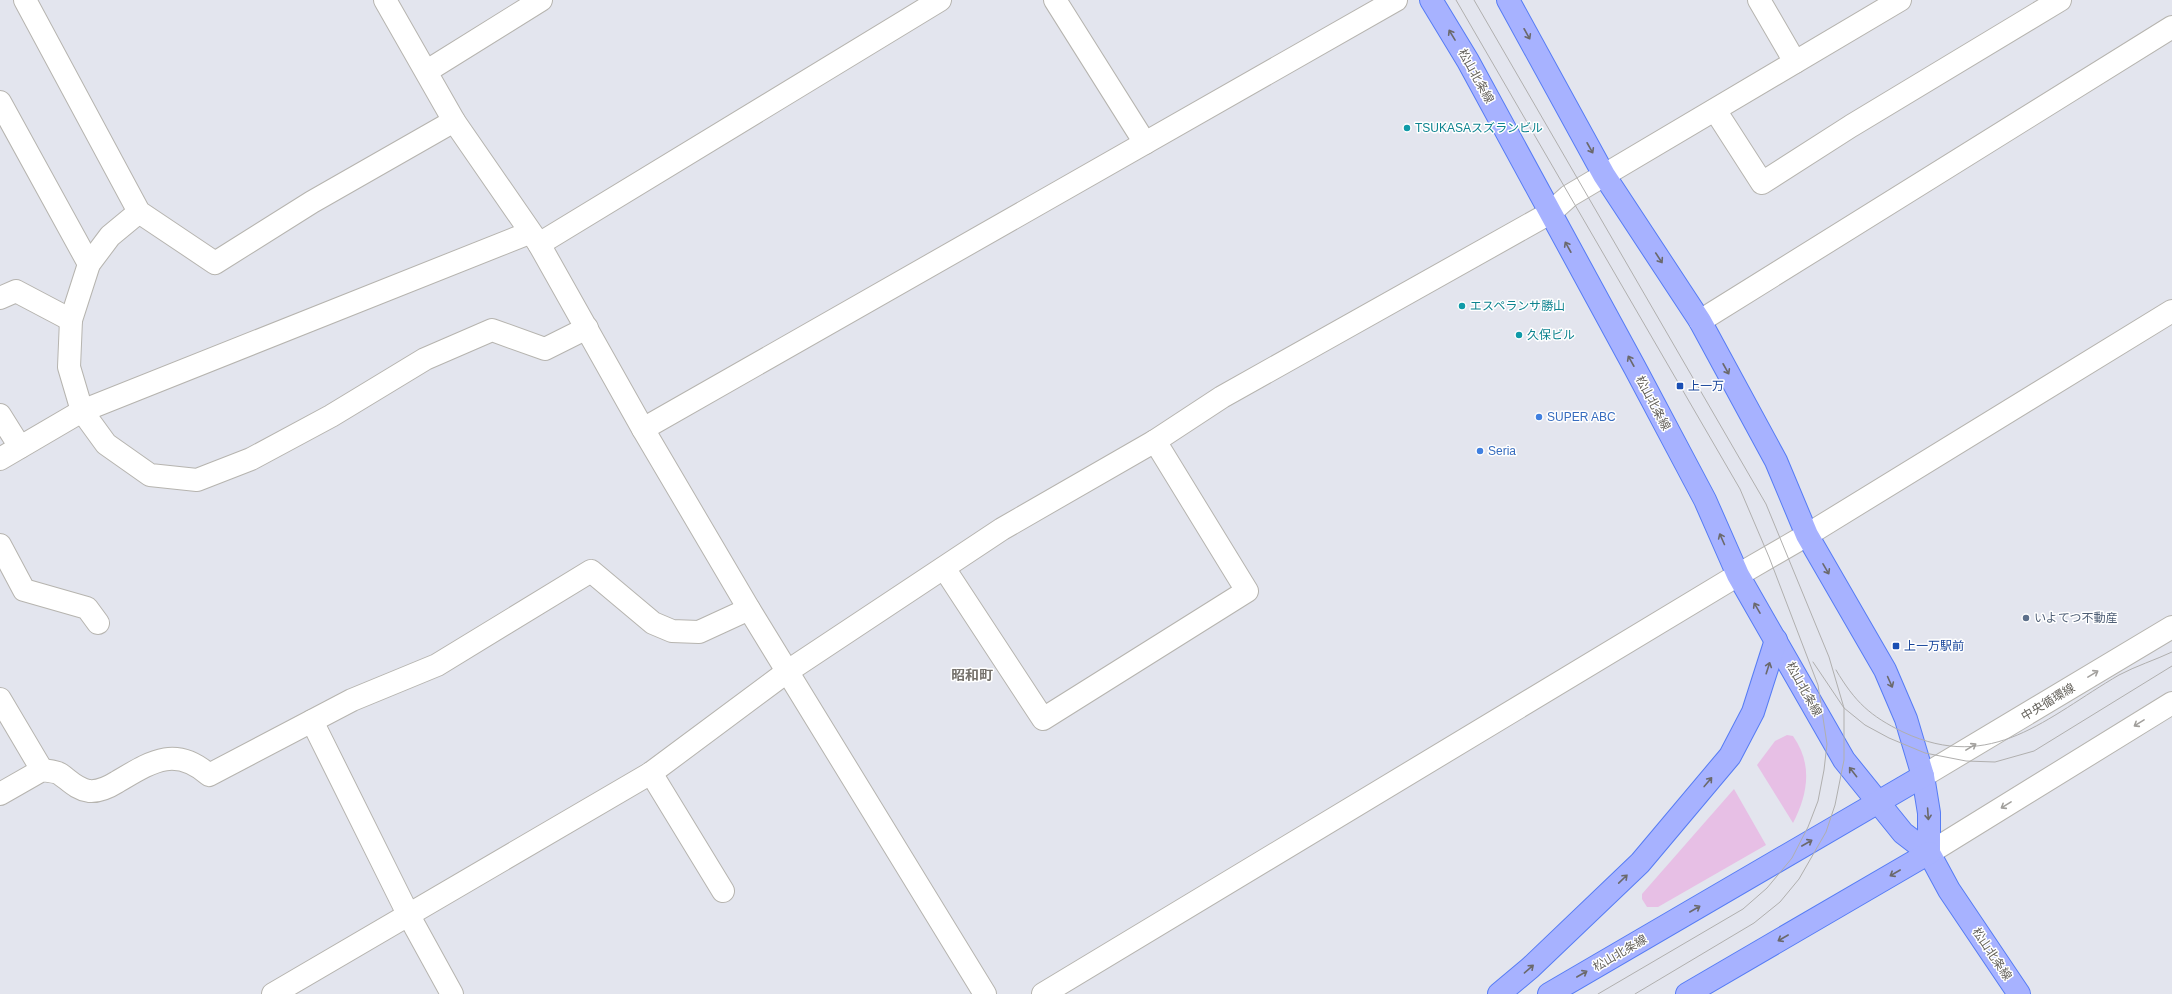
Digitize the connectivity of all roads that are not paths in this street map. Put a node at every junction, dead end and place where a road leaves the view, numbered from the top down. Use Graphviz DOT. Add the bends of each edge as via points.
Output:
graph roads {
  1 [pos="25,0"];
  2 [pos="385,0"];
  3 [pos="540,0"];
  4 [pos="940,0"];
  5 [pos="1055,0"];
  6 [pos="1396,0"];
  7 [pos="1431,0"];
  8 [pos="1508,0"];
  9 [pos="1759,0"];
  10 [pos="1900,0"];
  11 [pos="2060,0"];
  12 [pos="2172,27"];
  13 [pos="1795,62"];
  14 [pos="427,71"];
  15 [pos="0,102"];
  16 [pos="1715,110"];
  17 [pos="454,121"];
  18 [pos="1145,143"];
  19 [pos="1604,175"];
  20 [pos="139,212"];
  21 [pos="1550,213"];
  22 [pos="534,239"];
  23 [pos="89,264"];
  24 [pos="0,298"];
  25 [pos="2172,311"];
  26 [pos="72,320"];
  27 [pos="1700,321"];
  28 [pos="587,328"];
  29 [pos="82,411"];
  30 [pos="0,415"];
  31 [pos="643,429"];
  32 [pos="1155,441"];
  33 [pos="20,447"];
  34 [pos="0,459"];
  35 [pos="1807,535"];
  36 [pos="0,545"];
  37 [pos="944,568"];
  38 [pos="1738,574"];
  39 [pos="750,609"];
  40 [pos="98,623"];
  41 [pos="2172,627"];
  42 [pos="1776,640"];
  43 [pos="788,671"];
  44 [pos="0,699"];
  45 [pos="2172,703"];
  46 [pos="312,722"];
  47 [pos="42,770"];
  48 [pos="651,773"];
  49 [pos="1924,776"];
  50 [pos="0,794"];
  51 [pos="1877,803"];
  52 [pos="1929,853"];
  53 [pos="723,891"];
  54 [pos="408,914"];
  55 [pos="301,987"];
  56 [pos="273,994"];
  57 [pos="452,994"];
  58 [pos="985,994"];
  59 [pos="1043,994"];
  60 [pos="1499,994"];
  61 [pos="1549,994"];
  62 [pos="1687,994"];
  63 [pos="2019,994"];
  1 -- 20 [label="street"];
  2 -- 14 [label="street"];
  3 -- 14 [label="street"];
  4 -- 22 [label="street"];
  5 -- 18 [label="street"];
  6 -- 18 [label="street"];
  21 -- 7 [label="main road, 松山北条線, one-way" via="1468,61"];
  8 -- 19 [label="main road, 松山北条線, one-way"];
  9 -- 13 [label="street"];
  10 -- 13 [label="street"];
  11 -- 16 [label="street" via="1762,183"];
  12 -- 27 [label="street"];
  13 -- 16 [label="street"];
  14 -- 17 [label="street"];
  15 -- 23 [label="street"];
  16 -- 19 [label="street"];
  17 -- 20 [label="street" via="312,202 215,263"];
  17 -- 22 [label="street"];
  18 -- 31 [label="street"];
  19 -- 21 [label="street" via="1569,196"];
  19 -- 27 [label="main road, 松山北条線, one-way"];
  20 -- 23 [label="street" via="110,236"];
  21 -- 32 [label="street" via="1222,397"];
  38 -- 21 [label="main road, 松山北条線, one-way" via="1705,500"];
  22 -- 28 [label="street"];
  22 -- 29 [label="street"];
  23 -- 26 [label="street"];
  24 -- 26 [label="street" via="16,292"];
  25 -- 35 [label="street"];
  26 -- 29 [label="street" via="69,367"];
  27 -- 35 [label="main road, 松山北条線, one-way" via="1776,460"];
  28 -- 29 [label="street" via="545,349 492,330 425,359 331,416 251,459 197,480 150,475 106,444"];
  28 -- 31 [label="street"];
  29 -- 33 [label="street"];
  30 -- 33 [label="street"];
  31 -- 39 [label="street"];
  32 -- 37 [label="street" via="1002,529"];
  32 -- 37 [label="street" via="1247,591 1043,719"];
  33 -- 34 [label="street"];
  35 -- 38 [label="street"];
  35 -- 49 [label="main road, 松山北条線, one-way" via="1885,670 1906,719"];
  36 -- 40 [label="street" via="24,590 87,608"];
  37 -- 43 [label="street"];
  42 -- 38 [label="main road, 松山北条線, one-way"];
  38 -- 59 [label="street"];
  39 -- 43 [label="street"];
  39 -- 46 [label="street" via="699,632 672,631 653,623 591,571 438,665 352,700"];
  49 -- 41 [label="street, 中央循環線, one-way"];
  51 -- 42 [label="main road, 松山北条線, one-way" via="1844,760"];
  60 -- 42 [label="main road, one-way" via="1530,968 1640,863 1730,756 1753,712"];
  43 -- 48 [label="street"];
  43 -- 58 [label="street"];
  44 -- 47 [label="street"];
  45 -- 52 [label="street, one-way"];
  46 -- 47 [label="street" via="209,775 196,764 176,758 153,761 105,789 88,791 72,784 59,773"];
  46 -- 54 [label="street"];
  47 -- 50 [label="street"];
  48 -- 53 [label="street"];
  48 -- 54 [label="street"];
  49 -- 51 [label="main road, 松山北条線"];
  49 -- 52 [label="main road, 松山北条線, one-way" via="1929,813"];
  51 -- 52 [label="main road, 松山北条線" via="1903,832"];
  61 -- 51 [label="main road, 松山北条線, one-way"];
  52 -- 62 [label="main road, one-way"];
  52 -- 63 [label="main road, 松山北条線" via="1949,890"];
  54 -- 55 [label="street"];
  54 -- 57 [label="street"];
  55 -- 56 [label="street"];
}
